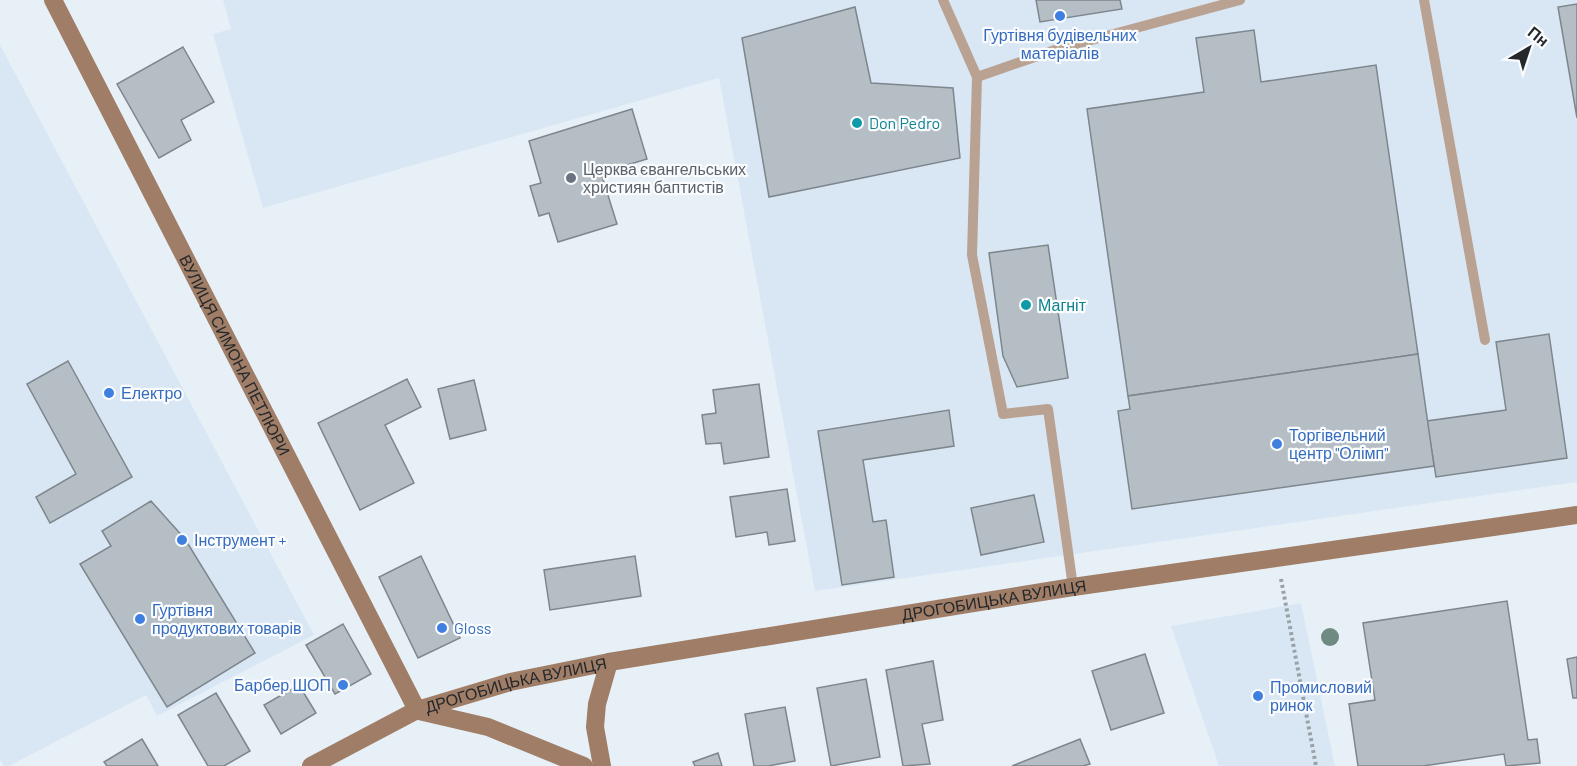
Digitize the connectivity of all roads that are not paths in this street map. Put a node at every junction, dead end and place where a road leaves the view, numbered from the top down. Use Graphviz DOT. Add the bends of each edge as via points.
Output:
graph roads {
  1 [pos="52,0"];
  2 [pos="943,0"];
  3 [pos="1240,0"];
  4 [pos="1424,0"];
  5 [pos="977,78"];
  6 [pos="1485,340"];
  7 [pos="1577,515"];
  8 [pos="1073,587"];
  9 [pos="609,663"];
  10 [pos="417,710"];
  11 [pos="311,766"];
  12 [pos="584,766"];
  13 [pos="602,766"];
  1 -- 10 [label="main road, ВУЛИЦЯ СИМОНА ПЕТЛЮРИ"];
  2 -- 5 [label="lane"];
  3 -- 5 [label="lane" via="1058,48"];
  4 -- 6 [label="lane"];
  5 -- 8 [label="lane" via="972,255 1003,414 1048,410"];
  7 -- 8 [label="main road, ДРОГОБИЦЬКА ВУЛИЦЯ"];
  8 -- 9 [label="main road, ДРОГОБИЦЬКА ВУЛИЦЯ"];
  9 -- 10 [label="main road, ДРОГОБИЦЬКА ВУЛИЦЯ" via="510,682"];
  9 -- 13 [label="main road" via="595,727"];
  10 -- 11 [label="main road, ДРОГОБИЦЬКА ВУЛИЦЯ"];
  10 -- 12 [label="main road" via="488,727"];
}
